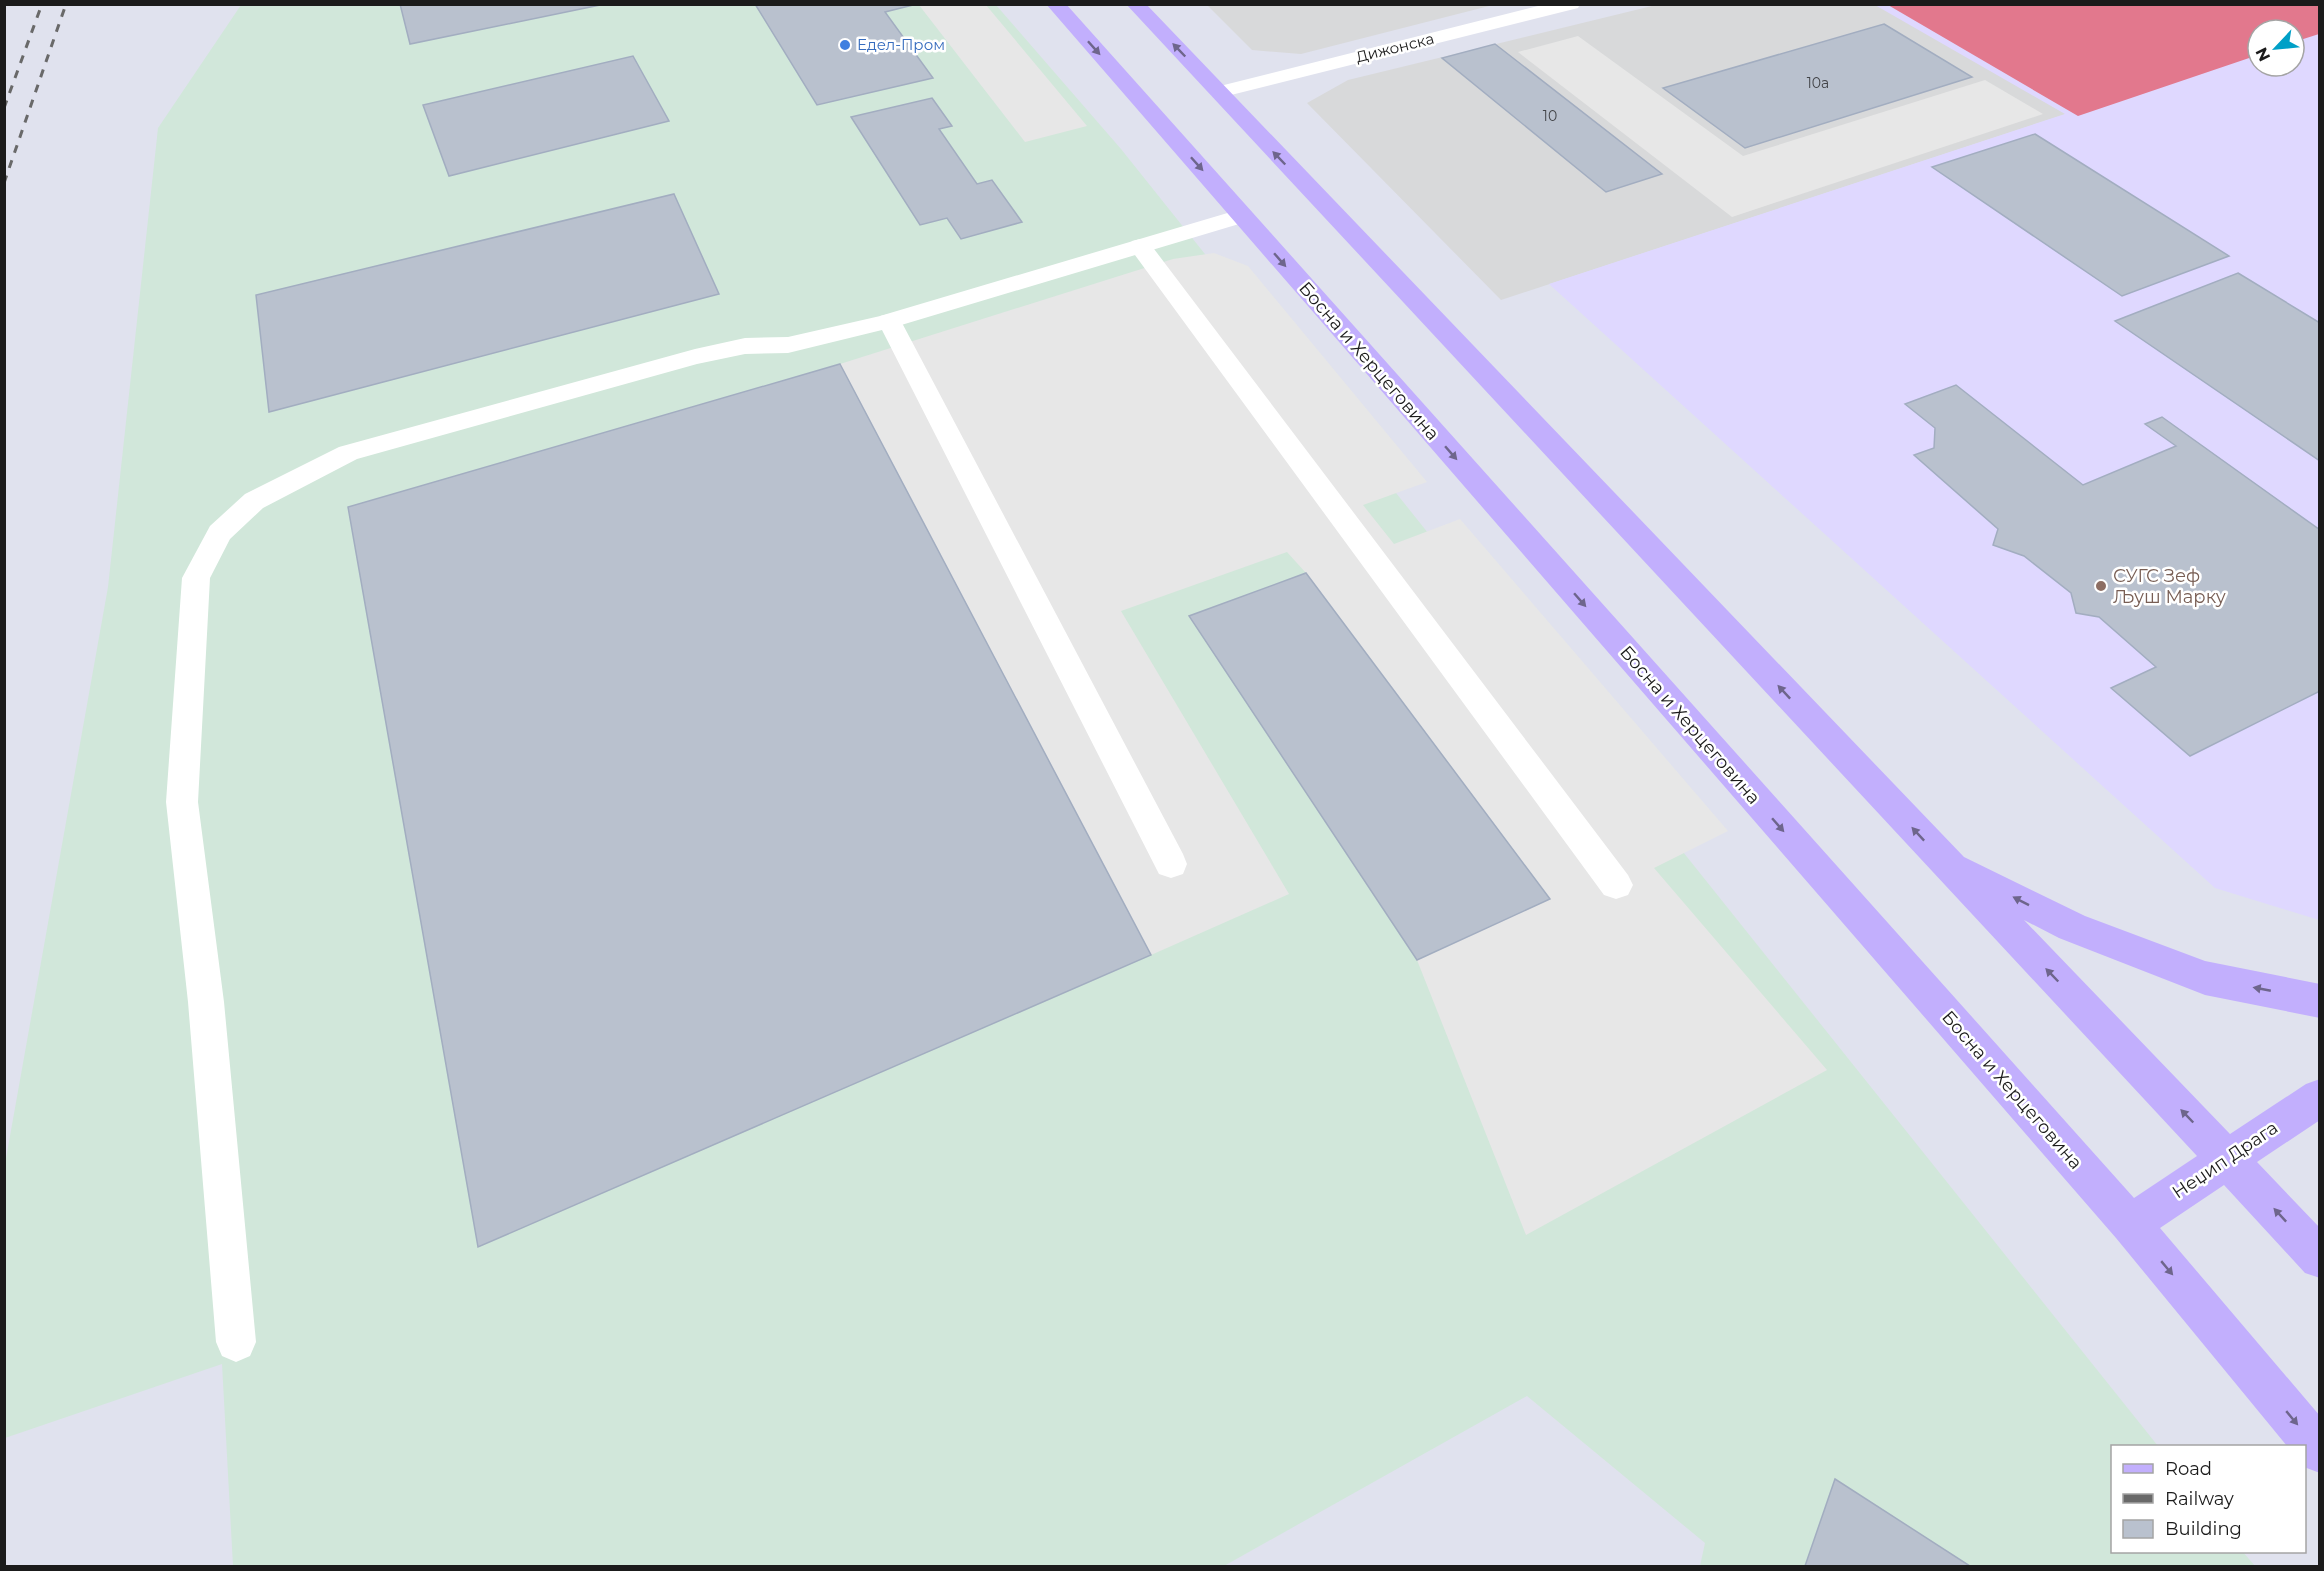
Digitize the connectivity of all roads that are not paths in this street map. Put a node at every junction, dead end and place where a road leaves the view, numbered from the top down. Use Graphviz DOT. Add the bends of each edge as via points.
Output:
graph roads {
  1 [pos="1055,4"];
  2 [pos="1136,4"];
  3 [pos="1571,4"];
  4 [pos="1219,92"];
  5 [pos="1241,216"];
  6 [pos="1140,246"];
  7 [pos="889,321"];
  8 [pos="1944,861"];
  9 [pos="1172,864"];
  10 [pos="1616,885"];
  11 [pos="2319,1001"];
  12 [pos="2319,1097"];
  13 [pos="2228,1158"];
  14 [pos="2130,1224"];
  15 [pos="2319,1258"];
  16 [pos="236,1342"];
  17 [pos="2319,1451"];
  1 -- 5 [label="street, Босна и Херцеговина, one-way"];
  4 -- 2 [label="street, one-way"];
  3 -- 4 [label="street, Дижонска"];
  8 -- 4 [label="street, one-way"];
  5 -- 6 [label="street"];
  5 -- 14 [label="street, Босна и Херцеговина, one-way"];
  6 -- 7 [label="street"];
  6 -- 10 [label="lane"];
  7 -- 9 [label="lane"];
  7 -- 16 [label="lane" via="788,345 745,346 695,357 348,453 254,501 220,533 196,578 182,802 206,1002"];
  11 -- 8 [label="street, one-way" via="2205,978 2073,927"];
  13 -- 8 [label="street, one-way"];
  12 -- 13 [label="street, Неџип Драга"];
  13 -- 14 [label="street, Неџип Драга"];
  15 -- 13 [label="street, one-way"];
  14 -- 17 [label="street, Босна и Херцеговина, one-way"];
}
